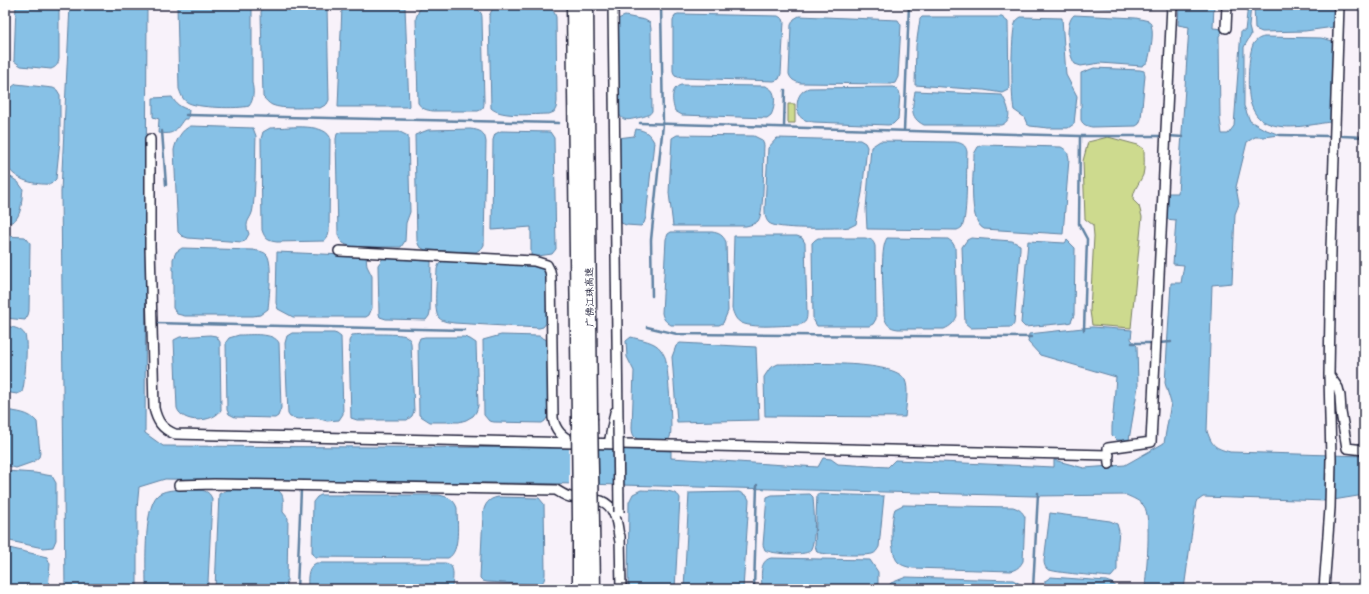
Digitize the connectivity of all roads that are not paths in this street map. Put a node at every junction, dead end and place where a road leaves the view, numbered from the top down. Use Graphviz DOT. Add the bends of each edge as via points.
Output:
graph roads {
  1 [pos="574,5"];
  2 [pos="586,5"];
  3 [pos="613,5"];
  4 [pos="1172,5"];
  5 [pos="1227,5"];
  6 [pos="1339,5"];
  7 [pos="1226,28"];
  8 [pos="150,139"];
  9 [pos="339,251"];
  10 [pos="1329,375"];
  11 [pos="618,393"];
  12 [pos="585,419"];
  13 [pos="580,443"];
  14 [pos="609,444"];
  15 [pos="1364,450"];
  16 [pos="1109,455"];
  17 [pos="1108,464"];
  18 [pos="179,485"];
  19 [pos="586,523"];
  20 [pos="620,542"];
  21 [pos="580,589"];
  22 [pos="593,589"];
  23 [pos="621,589"];
  24 [pos="1324,589"];
  1 -- 12 [label="highway, 广佛江珠高速"];
  2 -- 12 [label="highway, 广佛江珠高速"];
  3 -- 11 [label="street"];
  4 -- 16 [label="street" via="1151,442 1108,448"];
  5 -- 7 [label="street"];
  6 -- 10 [label="street"];
  8 -- 13 [label="street" via="155,413 162,427 175,434"];
  9 -- 13 [label="street" via="534,261 547,265 551,277 553,418 560,434"];
  10 -- 15 [label="street" via="1340,396 1347,448"];
  10 -- 24 [label="street" via="1330,508"];
  11 -- 14 [label="street"];
  11 -- 20 [label="street, bridge"];
  12 -- 19 [label="highway, 广佛江珠高速, bridge"];
  13 -- 14 [label="street"];
  14 -- 16 [label="street"];
  16 -- 17 [label="street"];
  18 -- 20 [label="street" via="556,490 571,498 600,499 608,504 614,513"];
  19 -- 21 [label="highway, 广佛江珠高速"];
  19 -- 22 [label="highway, 广佛江珠高速"];
  20 -- 23 [label="street"];
}
